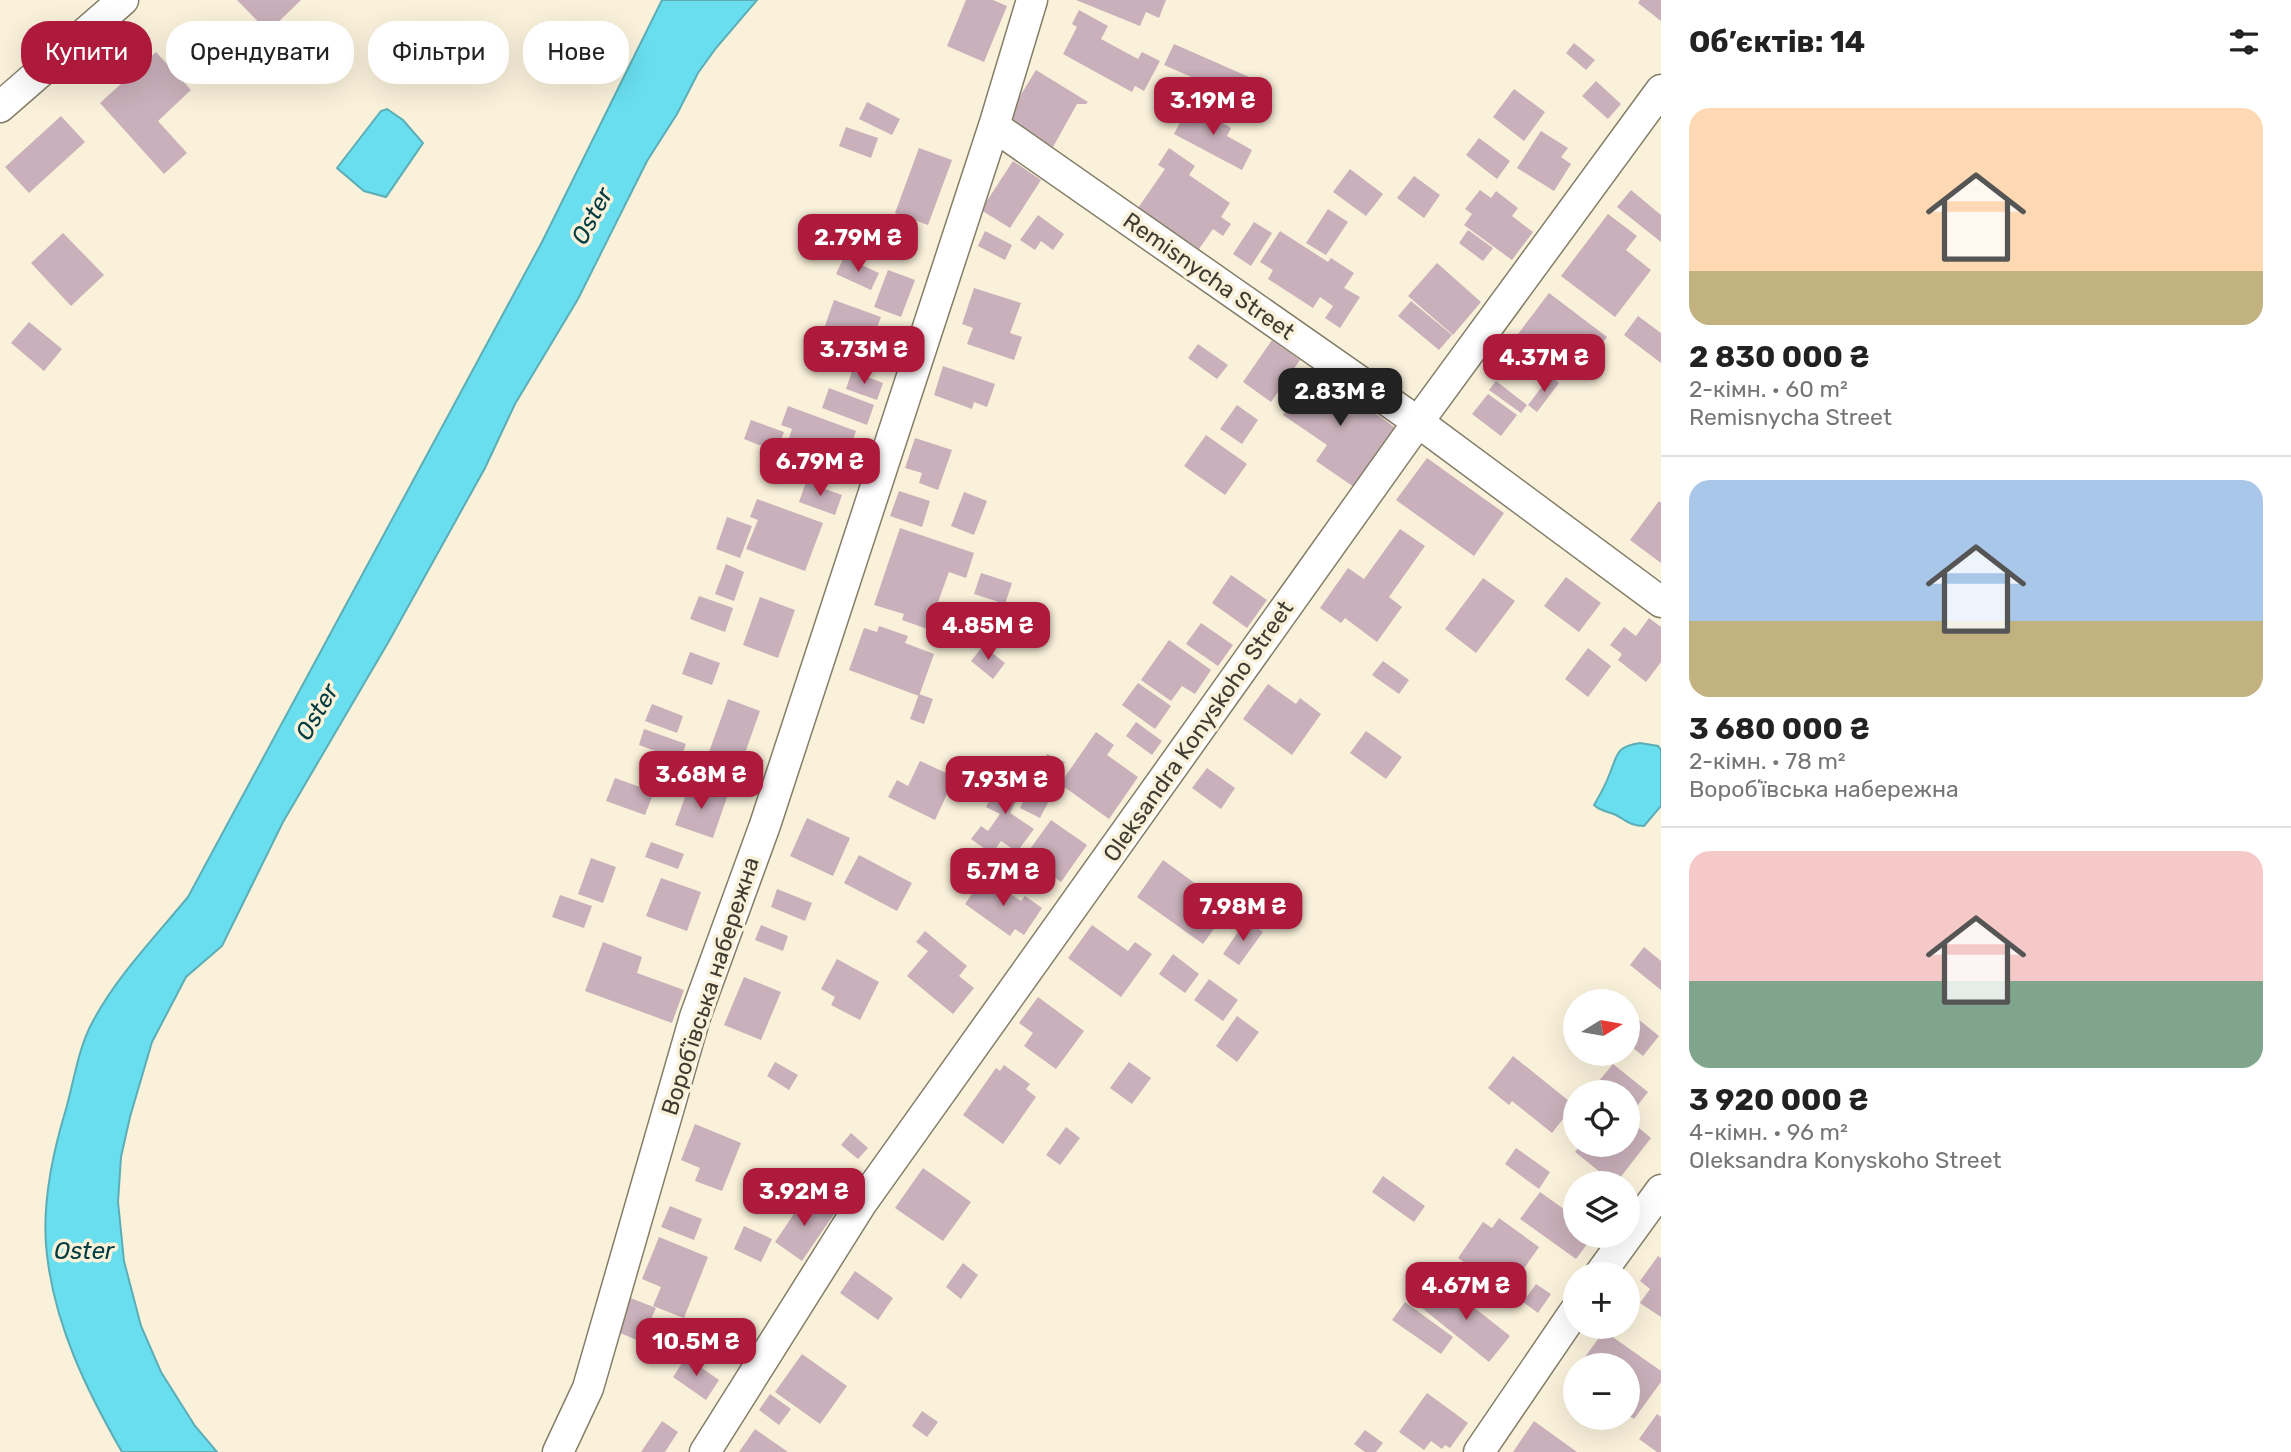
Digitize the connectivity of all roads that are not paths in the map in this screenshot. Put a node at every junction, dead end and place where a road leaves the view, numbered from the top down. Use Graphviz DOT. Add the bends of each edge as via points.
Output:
graph roads {
  1 [pos="123,0"];
  2 [pos="1032,0"];
  3 [pos="1661,90"];
  4 [pos="0,107"];
  5 [pos="994,126"];
  6 [pos="1418,422"];
  7 [pos="1661,602"];
  8 [pos="1661,1190"];
  9 [pos="1609,1262"];
  10 [pos="1563,1329"];
  11 [pos="558,1452"];
  12 [pos="705,1452"];
  13 [pos="1479,1452"];
  1 -- 4 [label="street"];
  2 -- 5 [label="street, Воробʼївська набережна"];
  3 -- 6 [label="street, Oleksandra Konyskoho Street"];
  5 -- 6 [label="street, Remisnycha Street"];
  5 -- 11 [label="street, Воробʼївська набережна" via="765,825 695,1017 588,1388"];
  6 -- 7 [label="street, Remisnycha Street"];
  6 -- 12 [label="street, Oleksandra Konyskoho Street" via="861,1204"];
  8 -- 9 [label="street"];
  10 -- 13 [label="street"];
}
